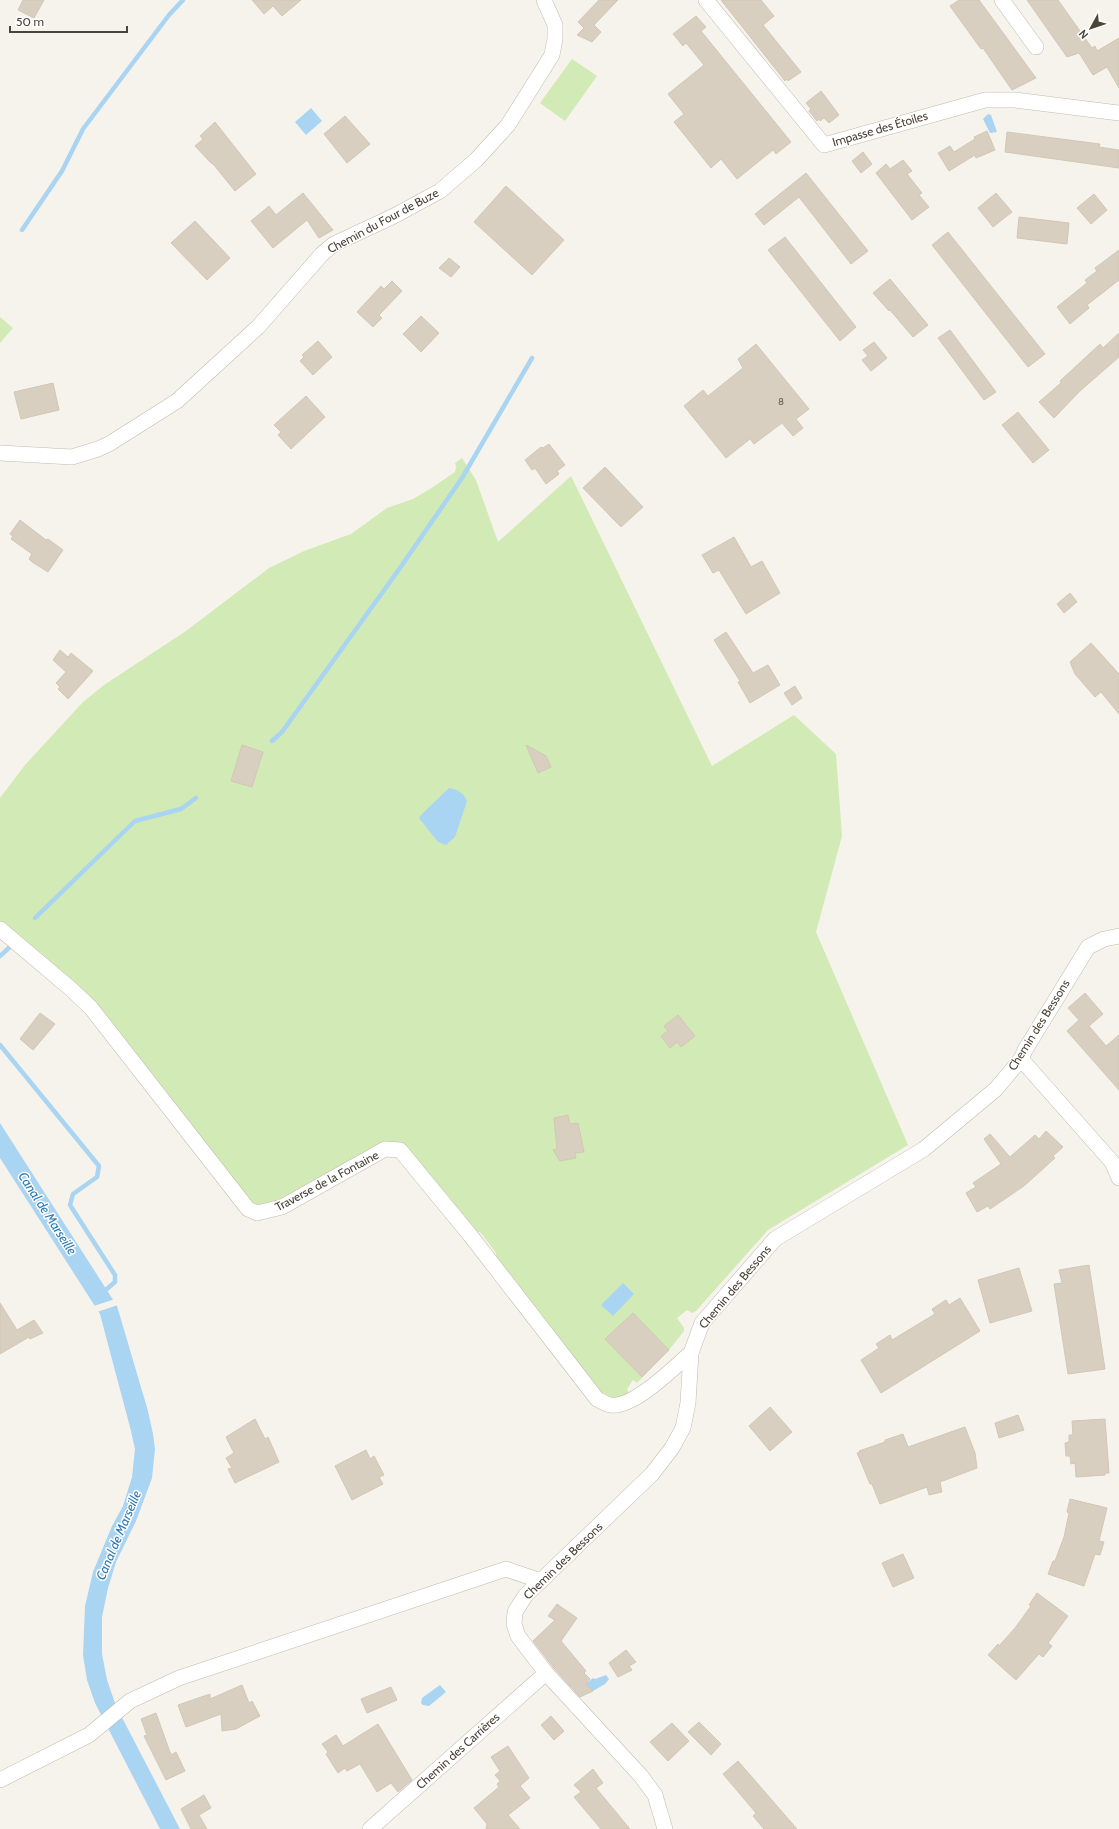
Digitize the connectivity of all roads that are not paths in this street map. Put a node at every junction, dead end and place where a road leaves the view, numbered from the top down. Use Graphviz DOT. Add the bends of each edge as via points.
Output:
graph roads {
  1 [pos="544,0"];
  2 [pos="706,0"];
  3 [pos="1002,0"];
  4 [pos="1036,47"];
  5 [pos="1119,113"];
  6 [pos="0,453"];
  7 [pos="0,929"];
  8 [pos="1119,936"];
  9 [pos="1021,1059"];
  10 [pos="1119,1178"];
  11 [pos="691,1353"];
  12 [pos="541,1581"];
  13 [pos="546,1673"];
  14 [pos="0,1780"];
  15 [pos="370,1829"];
  16 [pos="665,1829"];
  1 -- 6 [label="street, Chemin du Four de Buze" via="554,25 556,39 552,55 508,125 476,160 440,191 334,244 322,254 258,327 177,401 109,444 72,457"];
  2 -- 5 [label="street, Impasse des Étoiles" via="824,145 985,100 1015,100"];
  3 -- 4 [label="street"];
  7 -- 11 [label="street, Traverse de la Fontaine" via="91,1008 248,1209 257,1213 282,1207 385,1149 400,1150 470,1235 597,1399 611,1405 625,1403 638,1396"];
  8 -- 9 [label="street, Chemin des Bessons" via="1104,939 1088,947"];
  9 -- 10 [label="street" via="1112,1162"];
  9 -- 11 [label="street, Chemin des Bessons" via="996,1089 924,1149 775,1239 702,1322"];
  11 -- 12 [label="street, Chemin des Bessons" via="688,1403 683,1428 672,1448 652,1474"];
  12 -- 13 [label="street, Chemin des Bessons" via="525,1596 515,1612 514,1624 518,1636"];
  12 -- 14 [label="street" via="506,1569 180,1678 130,1701 89,1735"];
  13 -- 15 [label="street, Chemin des Carrières"];
  13 -- 16 [label="street, Chemin des Bessons" via="641,1776 655,1796"];
}
